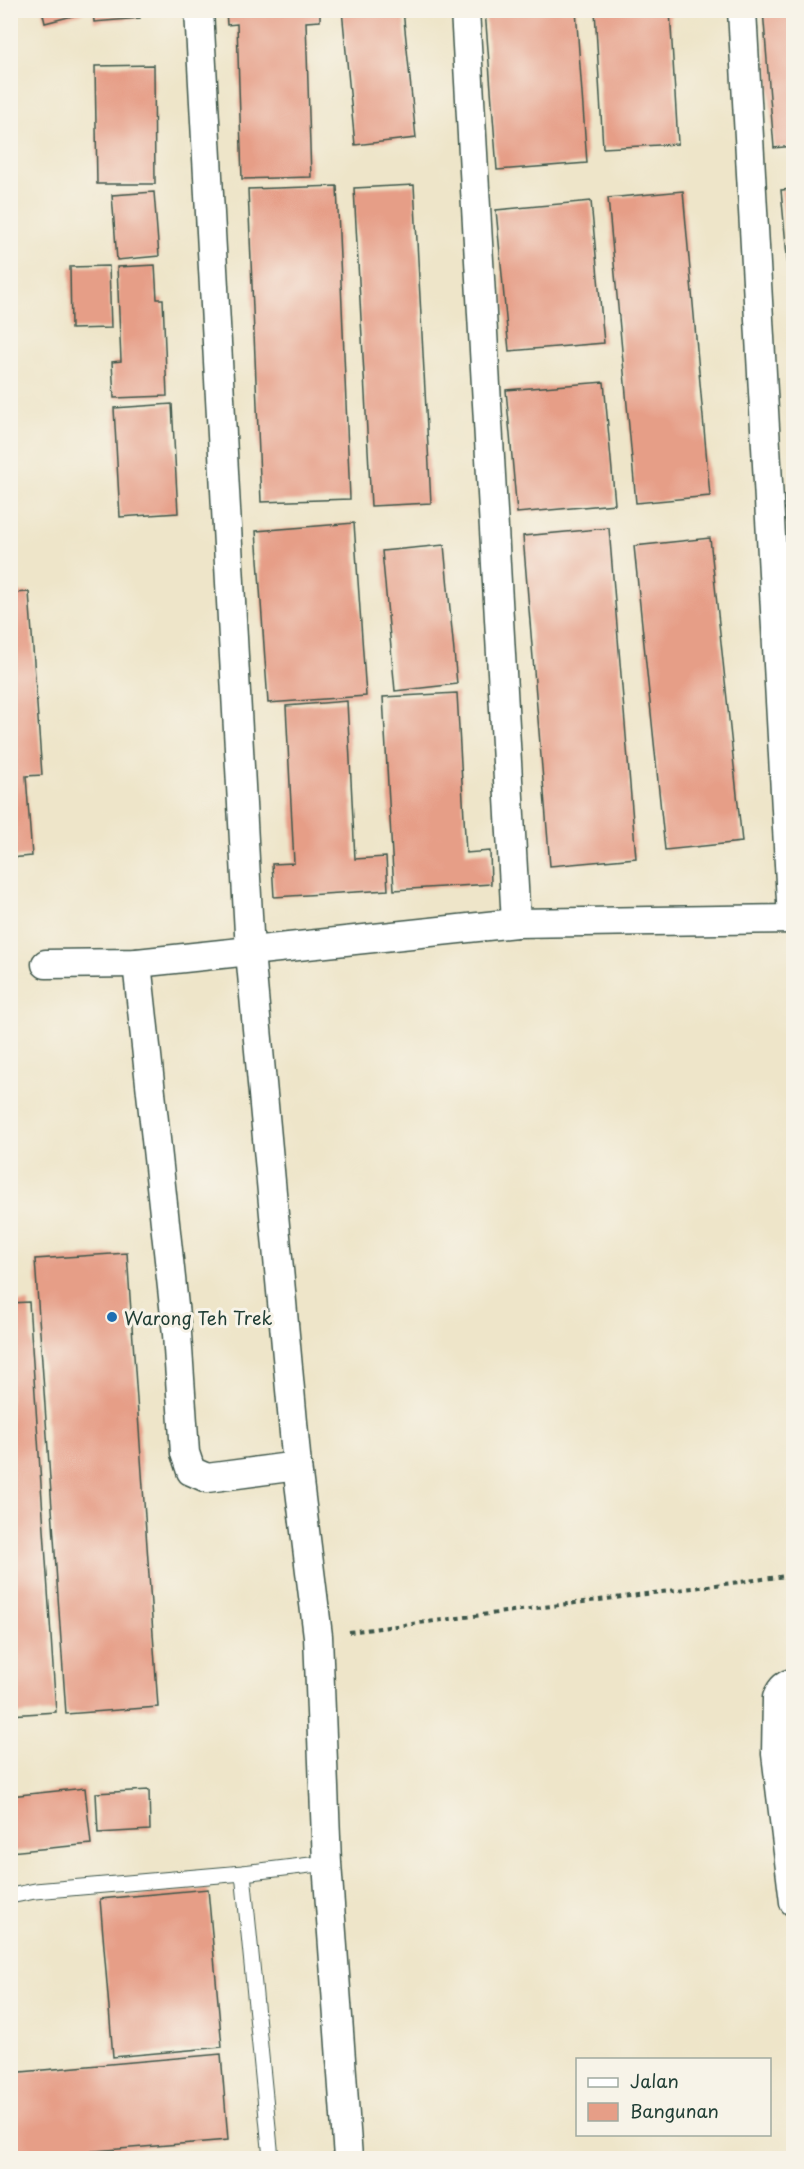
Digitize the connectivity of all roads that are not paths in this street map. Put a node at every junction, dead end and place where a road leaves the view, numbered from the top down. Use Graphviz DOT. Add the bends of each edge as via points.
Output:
graph roads {
  1 [pos="199,10"];
  2 [pos="465,10"];
  3 [pos="742,10"];
  4 [pos="793,919"];
  5 [pos="516,923"];
  6 [pos="250,952"];
  7 [pos="137,963"];
  8 [pos="46,964"];
  9 [pos="297,1467"];
  10 [pos="794,1683"];
  11 [pos="327,1863"];
  12 [pos="243,1873"];
  13 [pos="10,1896"];
  14 [pos="794,1902"];
  15 [pos="271,2158"];
  16 [pos="348,2158"];
  1 -- 6 [label="street"];
  2 -- 5 [label="street"];
  3 -- 4 [label="street"];
  4 -- 5 [label="street"];
  5 -- 6 [label="street"];
  6 -- 7 [label="street"];
  6 -- 9 [label="street"];
  7 -- 8 [label="street"];
  7 -- 9 [label="street" via="177,1334 185,1453 191,1470 207,1478"];
  9 -- 11 [label="street" via="318,1636"];
  10 -- 14 [label="street" via="785,1685 777,1698 776,1754"];
  11 -- 12 [label="lane"];
  11 -- 16 [label="street"];
  12 -- 13 [label="lane"];
  12 -- 15 [label="lane"];
}
